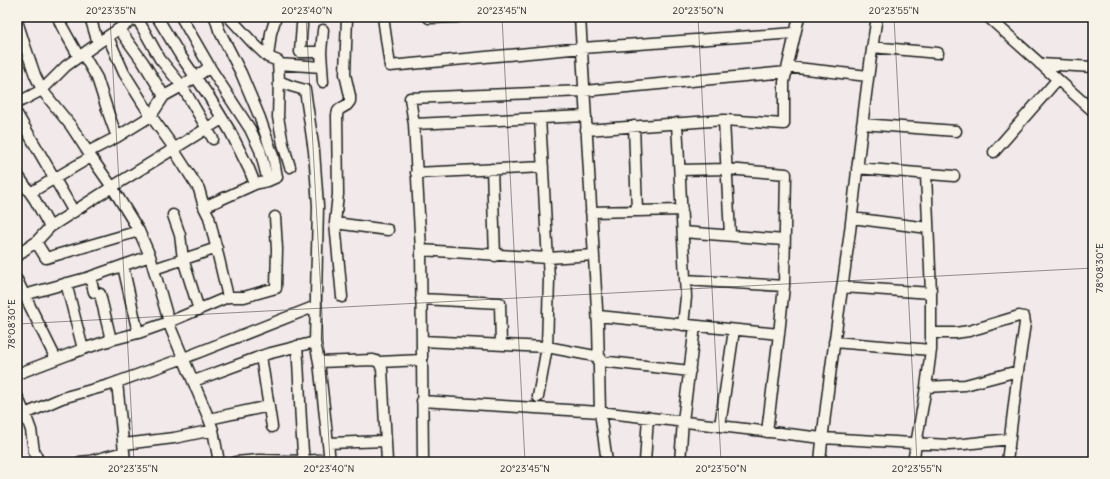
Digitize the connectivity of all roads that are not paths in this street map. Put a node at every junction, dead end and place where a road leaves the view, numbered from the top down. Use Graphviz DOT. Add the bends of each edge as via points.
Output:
graph roads {
  1 [pos="58,17"];
  2 [pos="90,17"];
  3 [pos="157,17"];
  4 [pos="181,17"];
  5 [pos="215,17"];
  6 [pos="229,17"];
  7 [pos="276,17"];
  8 [pos="347,17"];
  9 [pos="383,17"];
  10 [pos="457,17"];
  11 [pos="580,17"];
  12 [pos="799,17"];
  13 [pos="877,17"];
  14 [pos="988,17"];
  15 [pos="429,18"];
  16 [pos="133,19"];
  17 [pos="17,21"];
  18 [pos="302,25"];
  19 [pos="119,29"];
  20 [pos="323,30"];
  21 [pos="795,32"];
  22 [pos="108,36"];
  23 [pos="98,43"];
  24 [pos="872,47"];
  25 [pos="582,48"];
  26 [pos="321,52"];
  27 [pos="938,53"];
  28 [pos="81,56"];
  29 [pos="268,57"];
  30 [pos="278,64"];
  31 [pos="1040,64"];
  32 [pos="210,67"];
  33 [pos="322,67"];
  34 [pos="1093,67"];
  35 [pos="787,70"];
  36 [pos="868,76"];
  37 [pos="195,77"];
  38 [pos="1057,80"];
  39 [pos="279,81"];
  40 [pos="323,82"];
  41 [pos="182,86"];
  42 [pos="42,90"];
  43 [pos="584,91"];
  44 [pos="164,96"];
  45 [pos="17,103"];
  46 [pos="1093,111"];
  47 [pos="17,114"];
  48 [pos="151,116"];
  49 [pos="586,116"];
  50 [pos="540,118"];
  51 [pos="222,119"];
  52 [pos="724,120"];
  53 [pos="677,123"];
  54 [pos="414,124"];
  55 [pos="862,124"];
  56 [pos="634,126"];
  57 [pos="207,129"];
  58 [pos="586,130"];
  59 [pos="956,131"];
  60 [pos="117,138"];
  61 [pos="213,139"];
  62 [pos="174,148"];
  63 [pos="994,152"];
  64 [pos="89,154"];
  65 [pos="290,167"];
  66 [pos="543,167"];
  67 [pos="857,168"];
  68 [pos="492,169"];
  69 [pos="727,169"];
  70 [pos="680,170"];
  71 [pos="416,173"];
  72 [pos="17,174"];
  73 [pos="926,174"];
  74 [pos="954,176"];
  75 [pos="54,178"];
  76 [pos="268,181"];
  77 [pos="255,184"];
  78 [pos="112,187"];
  79 [pos="24,190"];
  80 [pos="204,207"];
  81 [pos="682,210"];
  82 [pos="637,211"];
  83 [pos="74,212"];
  84 [pos="592,212"];
  85 [pos="173,215"];
  86 [pos="275,217"];
  87 [pos="852,218"];
  88 [pos="335,223"];
  89 [pos="50,227"];
  90 [pos="928,228"];
  91 [pos="388,230"];
  92 [pos="139,231"];
  93 [pos="683,232"];
  94 [pos="730,235"];
  95 [pos="784,240"];
  96 [pos="36,242"];
  97 [pos="216,248"];
  98 [pos="421,250"];
  99 [pos="594,255"];
  100 [pos="150,256"];
  101 [pos="495,256"];
  102 [pos="17,258"];
  103 [pos="548,258"];
  104 [pos="183,259"];
  105 [pos="123,266"];
  106 [pos="154,269"];
  107 [pos="90,277"];
  108 [pos="17,280"];
  109 [pos="685,280"];
  110 [pos="66,283"];
  111 [pos="784,286"];
  112 [pos="843,287"];
  113 [pos="931,293"];
  114 [pos="24,295"];
  115 [pos="342,297"];
  116 [pos="228,298"];
  117 [pos="421,299"];
  118 [pos="316,306"];
  119 [pos="199,310"];
  120 [pos="598,316"];
  121 [pos="170,322"];
  122 [pos="683,324"];
  123 [pos="695,326"];
  124 [pos="734,330"];
  125 [pos="138,333"];
  126 [pos="931,333"];
  127 [pos="779,334"];
  128 [pos="111,340"];
  129 [pos="422,341"];
  130 [pos="315,342"];
  131 [pos="834,342"];
  132 [pos="502,345"];
  133 [pos="297,346"];
  134 [pos="547,347"];
  135 [pos="83,349"];
  136 [pos="930,350"];
  137 [pos="261,356"];
  138 [pos="184,358"];
  139 [pos="56,359"];
  140 [pos="600,359"];
  141 [pos="422,360"];
  142 [pos="319,362"];
  143 [pos="379,362"];
  144 [pos="690,371"];
  145 [pos="1018,371"];
  146 [pos="17,374"];
  147 [pos="194,381"];
  148 [pos="117,382"];
  149 [pos="926,387"];
  150 [pos="17,396"];
  151 [pos="538,397"];
  152 [pos="422,401"];
  153 [pos="269,406"];
  154 [pos="600,412"];
  155 [pos="21,415"];
  156 [pos="648,417"];
  157 [pos="209,419"];
  158 [pos="683,421"];
  159 [pos="720,426"];
  160 [pos="272,427"];
  161 [pos="213,430"];
  162 [pos="767,432"];
  163 [pos="822,438"];
  164 [pos="1010,439"];
  165 [pos="386,441"];
  166 [pos="328,444"];
  167 [pos="916,444"];
  168 [pos="124,448"];
  169 [pos="330,460"];
  170 [pos="267,461"];
  171 [pos="40,462"];
  172 [pos="80,462"];
  173 [pos="125,462"];
  174 [pos="219,462"];
  175 [pos="236,462"];
  176 [pos="304,462"];
  177 [pos="387,462"];
  178 [pos="423,462"];
  179 [pos="607,462"];
  180 [pos="645,462"];
  181 [pos="680,462"];
  182 [pos="820,462"];
  183 [pos="913,462"];
  184 [pos="1007,462"];
  1 -- 28 [label="street"];
  2 -- 23 [label="street"];
  3 -- 37 [label="street"];
  4 -- 32 [label="street"];
  5 -- 76 [label="street" via="260,118 273,156 277,177"];
  6 -- 29 [label="street"];
  7 -- 29 [label="street"];
  8 -- 88 [label="street" via="345,74 350,101 340,108 337,115 338,194"];
  9 -- 25 [label="street" via="390,66"];
  10 -- 15 [label="street"];
  11 -- 25 [label="street"];
  12 -- 21 [label="street"];
  13 -- 24 [label="street"];
  14 -- 31 [label="street"];
  16 -- 19 [label="street"];
  16 -- 41 [label="street" via="160,60"];
  17 -- 42 [label="street"];
  18 -- 26 [label="street" via="300,52"];
  19 -- 22 [label="street"];
  19 -- 44 [label="street"];
  20 -- 26 [label="street"];
  21 -- 25 [label="street"];
  21 -- 35 [label="street"];
  22 -- 23 [label="street"];
  22 -- 48 [label="street" via="124,73"];
  23 -- 28 [label="street"];
  24 -- 27 [label="street"];
  24 -- 36 [label="street"];
  25 -- 43 [label="street"];
  26 -- 33 [label="street"];
  28 -- 42 [label="street" via="66,66"];
  28 -- 60 [label="street" via="97,78"];
  29 -- 30 [label="street" via="278,61"];
  30 -- 33 [label="street"];
  30 -- 39 [label="street"];
  31 -- 34 [label="street"];
  31 -- 38 [label="street"];
  32 -- 37 [label="street"];
  32 -- 76 [label="street" via="250,130 260,150"];
  33 -- 40 [label="street"];
  35 -- 36 [label="street"];
  35 -- 43 [label="street"];
  35 -- 52 [label="street" via="784,82 784,124"];
  36 -- 55 [label="street"];
  37 -- 41 [label="street"];
  37 -- 51 [label="street"];
  38 -- 46 [label="street"];
  38 -- 63 [label="street"];
  39 -- 65 [label="street" via="278,117"];
  39 -- 118 [label="street" via="305,90 314,151 318,206"];
  41 -- 44 [label="street"];
  41 -- 57 [label="street"];
  42 -- 45 [label="street"];
  42 -- 64 [label="street" via="71,126"];
  43 -- 49 [label="street"];
  43 -- 54 [label="street" via="410,98"];
  44 -- 48 [label="street"];
  47 -- 75 [label="street"];
  48 -- 60 [label="street"];
  48 -- 62 [label="street"];
  49 -- 50 [label="street"];
  49 -- 58 [label="street"];
  50 -- 54 [label="street"];
  50 -- 66 [label="street"];
  51 -- 57 [label="street"];
  51 -- 77 [label="street"];
  52 -- 53 [label="street"];
  52 -- 69 [label="street"];
  53 -- 56 [label="street"];
  53 -- 70 [label="street"];
  54 -- 71 [label="street"];
  55 -- 59 [label="street"];
  55 -- 67 [label="street"];
  56 -- 58 [label="street"];
  56 -- 82 [label="street"];
  57 -- 61 [label="street"];
  57 -- 62 [label="street"];
  58 -- 84 [label="street"];
  60 -- 64 [label="street"];
  62 -- 78 [label="street"];
  62 -- 80 [label="street" via="199,189"];
  64 -- 75 [label="street"];
  64 -- 78 [label="street"];
  66 -- 68 [label="street"];
  66 -- 103 [label="street"];
  67 -- 73 [label="street"];
  67 -- 87 [label="street"];
  68 -- 71 [label="street"];
  68 -- 101 [label="street"];
  69 -- 70 [label="street"];
  69 -- 94 [label="street"];
  69 -- 95 [label="street" via="786,174"];
  70 -- 81 [label="street"];
  71 -- 98 [label="street"];
  72 -- 79 [label="street"];
  73 -- 74 [label="street"];
  73 -- 90 [label="street"];
  75 -- 79 [label="street"];
  75 -- 83 [label="street"];
  76 -- 77 [label="street"];
  77 -- 80 [label="street"];
  78 -- 83 [label="street"];
  78 -- 92 [label="street"];
  79 -- 89 [label="street"];
  80 -- 97 [label="street"];
  81 -- 82 [label="street"];
  81 -- 93 [label="street"];
  82 -- 84 [label="street"];
  83 -- 89 [label="street"];
  84 -- 99 [label="street"];
  85 -- 104 [label="street" via="180,235"];
  86 -- 116 [label="street" via="278,249 276,288"];
  87 -- 90 [label="street"];
  87 -- 112 [label="street"];
  88 -- 91 [label="street"];
  88 -- 115 [label="street"];
  89 -- 96 [label="street"];
  90 -- 113 [label="street"];
  92 -- 96 [label="street" via="46,258"];
  92 -- 100 [label="street"];
  93 -- 94 [label="street"];
  93 -- 109 [label="street"];
  94 -- 95 [label="street"];
  95 -- 111 [label="street"];
  96 -- 102 [label="street"];
  97 -- 104 [label="street"];
  97 -- 116 [label="street"];
  98 -- 101 [label="street"];
  98 -- 117 [label="street"];
  99 -- 103 [label="street"];
  99 -- 120 [label="street"];
  100 -- 105 [label="street"];
  100 -- 106 [label="street"];
  101 -- 103 [label="street"];
  103 -- 134 [label="street"];
  104 -- 106 [label="street"];
  104 -- 119 [label="street"];
  105 -- 107 [label="street"];
  105 -- 125 [label="street"];
  106 -- 121 [label="street"];
  107 -- 110 [label="street"];
  107 -- 128 [label="street" via="94,292 100,294"];
  108 -- 114 [label="street"];
  109 -- 111 [label="street"];
  109 -- 122 [label="street"];
  110 -- 114 [label="street"];
  110 -- 135 [label="street"];
  111 -- 127 [label="street"];
  112 -- 113 [label="street"];
  112 -- 131 [label="street"];
  113 -- 126 [label="street"];
  114 -- 139 [label="street"];
  116 -- 119 [label="street"];
  117 -- 129 [label="street"];
  117 -- 132 [label="street" via="500,303"];
  118 -- 130 [label="street"];
  118 -- 138 [label="street"];
  119 -- 121 [label="street"];
  120 -- 122 [label="street"];
  120 -- 140 [label="street"];
  121 -- 125 [label="street"];
  121 -- 138 [label="street"];
  122 -- 123 [label="street"];
  123 -- 124 [label="street"];
  123 -- 144 [label="street"];
  124 -- 127 [label="street"];
  124 -- 159 [label="street"];
  125 -- 128 [label="street"];
  126 -- 136 [label="street"];
  126 -- 145 [label="street" via="969,332 1019,316 1024,317"];
  127 -- 162 [label="street"];
  128 -- 135 [label="street"];
  129 -- 132 [label="street"];
  129 -- 141 [label="street"];
  130 -- 133 [label="street"];
  130 -- 142 [label="street"];
  131 -- 136 [label="street"];
  131 -- 163 [label="street"];
  132 -- 134 [label="street"];
  133 -- 137 [label="street"];
  133 -- 176 [label="street"];
  134 -- 140 [label="street"];
  134 -- 151 [label="street"];
  135 -- 139 [label="street"];
  136 -- 149 [label="street"];
  137 -- 147 [label="street"];
  137 -- 153 [label="street"];
  138 -- 147 [label="street"];
  138 -- 148 [label="street"];
  139 -- 146 [label="street"];
  140 -- 144 [label="street"];
  140 -- 154 [label="street"];
  141 -- 143 [label="street"];
  141 -- 152 [label="street"];
  142 -- 143 [label="street"];
  142 -- 166 [label="street"];
  143 -- 165 [label="street" via="382,369"];
  144 -- 158 [label="street"];
  145 -- 149 [label="street" via="965,385"];
  145 -- 164 [label="street"];
  147 -- 157 [label="street"];
  148 -- 155 [label="street" via="62,398"];
  148 -- 168 [label="street"];
  149 -- 167 [label="street"];
  150 -- 155 [label="street"];
  152 -- 154 [label="street"];
  152 -- 178 [label="street"];
  153 -- 157 [label="street"];
  153 -- 160 [label="street"];
  154 -- 156 [label="street"];
  154 -- 179 [label="street"];
  155 -- 171 [label="street" via="31,430 34,451"];
  156 -- 158 [label="street"];
  156 -- 180 [label="street"];
  157 -- 161 [label="street"];
  158 -- 159 [label="street"];
  158 -- 181 [label="street"];
  159 -- 162 [label="street"];
  161 -- 168 [label="street"];
  161 -- 174 [label="street"];
  162 -- 163 [label="street"];
  163 -- 167 [label="street"];
  163 -- 182 [label="street"];
  164 -- 167 [label="street" via="964,444"];
  164 -- 184 [label="street"];
  165 -- 166 [label="street"];
  165 -- 177 [label="street"];
  166 -- 169 [label="street"];
  167 -- 183 [label="street"];
  168 -- 172 [label="street"];
  168 -- 173 [label="street"];
  169 -- 176 [label="street"];
  170 -- 175 [label="street"];
  170 -- 176 [label="street"];
}
